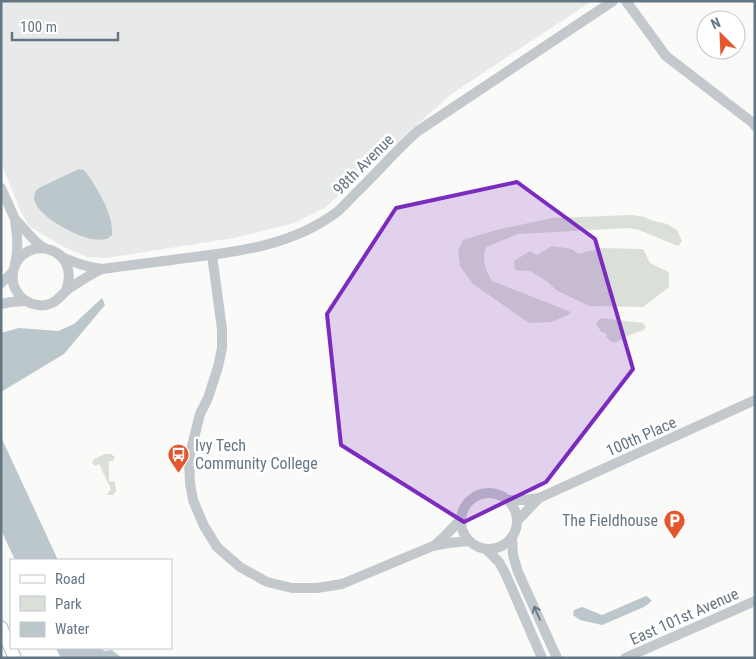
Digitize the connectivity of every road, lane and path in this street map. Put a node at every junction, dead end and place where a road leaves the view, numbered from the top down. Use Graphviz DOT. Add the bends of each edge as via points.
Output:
graph roads {
  1 [pos="613,1"];
  2 [pos="626,1"];
  3 [pos="755,126"];
  4 [pos="1,188"];
  5 [pos="15,219"];
  6 [pos="44,248"];
  7 [pos="60,255"];
  8 [pos="212,255"];
  9 [pos="14,268"];
  10 [pos="102,269"];
  11 [pos="1,283"];
  12 [pos="66,291"];
  13 [pos="26,301"];
  14 [pos="1,304"];
  15 [pos="755,400"];
  16 [pos="539,498"];
  17 [pos="508,500"];
  18 [pos="461,519"];
  19 [pos="517,521"];
  20 [pos="512,537"];
  21 [pos="469,541"];
  22 [pos="433,546"];
  23 [pos="486,549"];
  24 [pos="755,601"];
  25 [pos="1,627"];
  26 [pos="10,647"];
  27 [pos="542,658"];
  28 [pos="557,658"];
  29 [pos="625,658"];
  1 -- 8 [label="street, 98th Avenue" via="418,131 338,211 319,224 285,240"];
  2 -- 3 [label="street" via="666,56"];
  4 -- 5 [label="street"];
  5 -- 6 [label="street, 98th Avenue"];
  5 -- 9 [label="street" via="18,251"];
  6 -- 7 [label="street, 98th Avenue"];
  6 -- 9 [label="street" via="27,252"];
  7 -- 10 [label="street, 98th Avenue" via="71,262"];
  7 -- 12 [label="street" via="69,272"];
  8 -- 10 [label="street, 98th Avenue"];
  8 -- 22 [label="street" via="222,348 208,398 200,414 189,466 193,500 217,547 240,567 267,582 292,588 317,588 342,584"];
  9 -- 11 [label="street"];
  9 -- 13 [label="street" via="15,289"];
  10 -- 12 [label="street, 98th Avenue"];
  12 -- 13 [label="street, 98th Avenue" via="52,303 43,305"];
  13 -- 14 [label="street, 98th Avenue"];
  15 -- 16 [label="street, 100th Place"];
  16 -- 17 [label="street, 100th Place"];
  16 -- 19 [label="street, 100th Place"];
  17 -- 18 [label="street" via="500,494 478,494 469,500"];
  17 -- 19 [label="street"];
  18 -- 21 [label="street" via="462,531"];
  18 -- 22 [label="street"];
  19 -- 20 [label="street"];
  20 -- 23 [label="street" via="505,544"];
  28 -- 20 [label="street, one-way" via="518,572 512,555"];
  21 -- 22 [label="street"];
  21 -- 23 [label="street"];
  23 -- 27 [label="street" via="506,575"];
  24 -- 29 [label="street, East 101st Avenue"];
  25 -- 26 [label="main road"];
}
